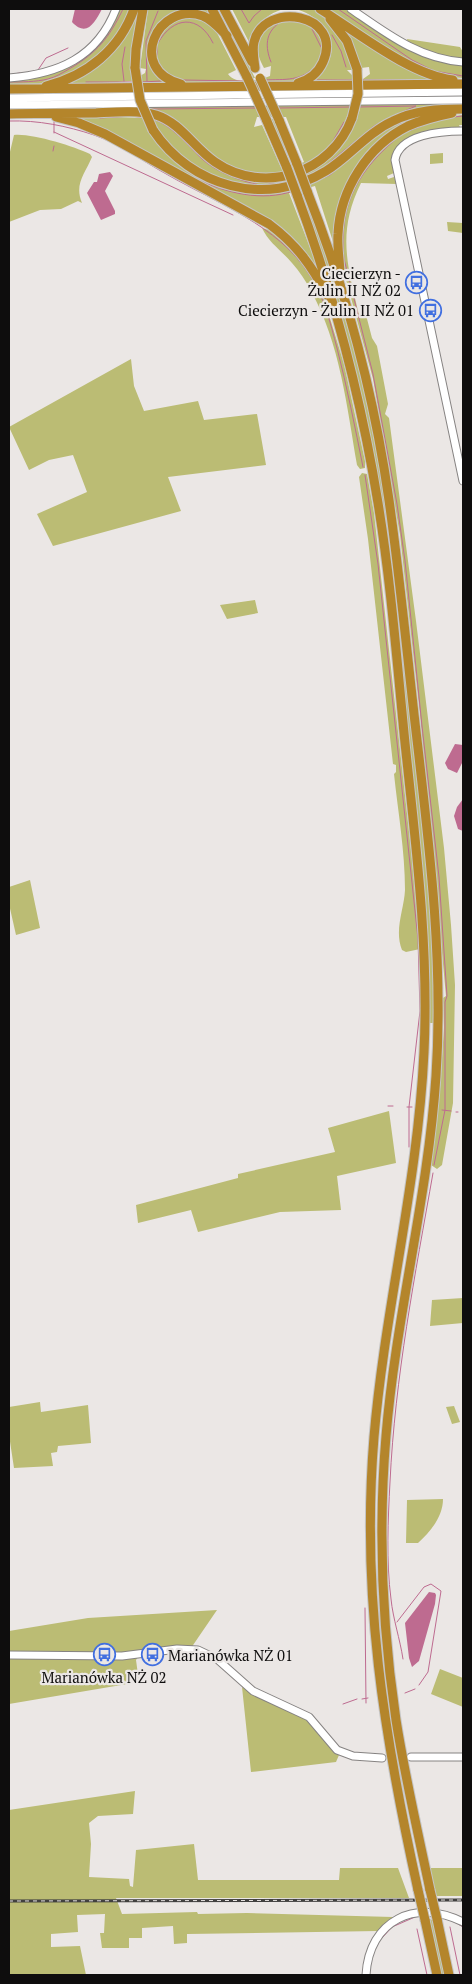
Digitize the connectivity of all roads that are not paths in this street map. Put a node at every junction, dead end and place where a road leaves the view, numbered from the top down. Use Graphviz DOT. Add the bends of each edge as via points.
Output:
graph roads {
  1 [pos="116,9"];
  2 [pos="134,9"];
  3 [pos="143,9"];
  4 [pos="212,9"];
  5 [pos="224,9"];
  6 [pos="319,9"];
  7 [pos="351,9"];
  8 [pos="227,36"];
  9 [pos="463,62"];
  10 [pos="255,68"];
  11 [pos="9,78"];
  12 [pos="463,83"];
  13 [pos="285,86"];
  14 [pos="193,87"];
  15 [pos="9,89"];
  16 [pos="28,89"];
  17 [pos="463,92"];
  18 [pos="9,98"];
  19 [pos="463,100"];
  20 [pos="9,105"];
  21 [pos="463,109"];
  22 [pos="32,113"];
  23 [pos="9,114"];
  24 [pos="463,131"];
  25 [pos="341,286"];
  26 [pos="338,318"];
  27 [pos="463,481"];
  28 [pos="9,1655"];
  29 [pos="463,1757"];
  30 [pos="382,1758"];
  31 [pos="411,1758"];
  32 [pos="463,1922"];
  33 [pos="366,1975"];
  34 [pos="437,1975"];
  35 [pos="449,1975"];
  1 -- 11 [label="street" via="101,36 78,58 46,73"];
  2 -- 16 [label="highway" via="117,41 93,66 68,79"];
  3 -- 21 [label="highway, bridge" via="135,68 138,95 153,130 176,157 204,177 234,187 264,190 314,178 374,132 401,117 426,110"];
  4 -- 8 [label="highway"];
  5 -- 10 [label="highway"];
  6 -- 12 [label="highway" via="410,66 436,77"];
  6 -- 22 [label="highway, bridge" via="342,32 352,52 357,69 358,94 352,118 339,143 320,161 296,174 265,178 244,176 225,168 176,126 156,115 135,112"];
  7 -- 9 [label="street" via="402,43 429,56"];
  8 -- 14 [label="highway" via="209,20 193,13 174,15 159,26 151,48 156,67 171,81"];
  8 -- 26 [label="highway, bridge" via="287,168"];
  10 -- 13 [label="highway" via="254,43 263,23 284,12 309,16 325,36 325,58 312,77"];
  10 -- 25 [label="highway, bridge" via="297,164"];
  12 -- 13 [label="highway"];
  13 -- 14 [label="highway"];
  14 -- 16 [label="highway"];
  15 -- 16 [label="highway"];
  17 -- 18 [label="street"];
  19 -- 20 [label="street"];
  21 -- 25 [label="highway" via="408,126 377,149 364,164 347,194 339,222"];
  22 -- 23 [label="highway"];
  22 -- 26 [label="highway" via="68,119 95,129 270,224 310,264"];
  24 -- 27 [label="street" via="420,137 400,148 395,160"];
  25 -- 35 [label="highway, bridge" via="365,380 389,497 425,809 438,955 434,1103 392,1381 384,1466 382,1536 386,1629 394,1702 408,1786"];
  26 -- 34 [label="highway, bridge" via="367,439 383,535 424,940 425,1031 421,1106 380,1383 370,1531 373,1622 381,1697"];
  28 -- 30 [label="street" via="122,1656 177,1649 198,1650 217,1659 253,1691 309,1717 339,1751"];
  29 -- 31 [label="street"];
  32 -- 33 [label="street" via="432,1912 400,1918 376,1940 368,1958"];
}
